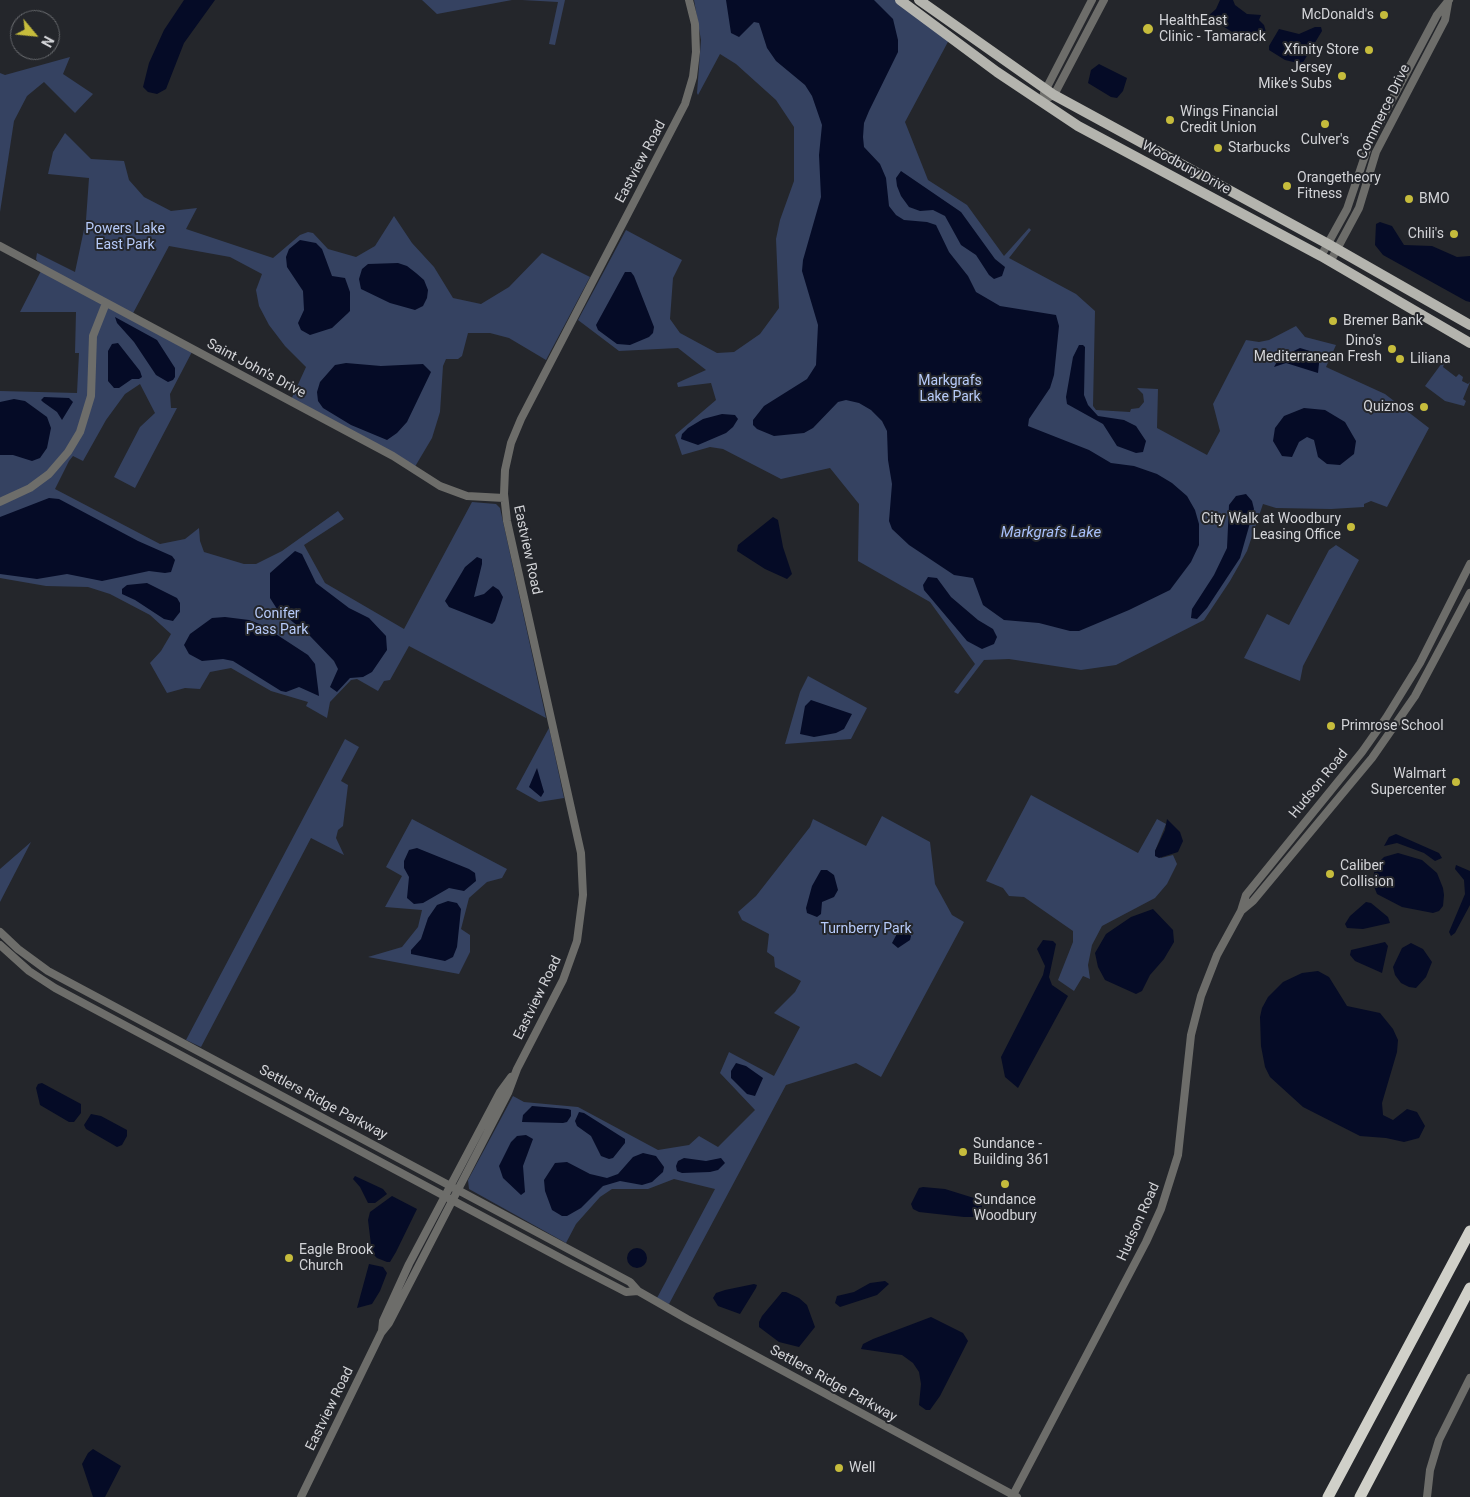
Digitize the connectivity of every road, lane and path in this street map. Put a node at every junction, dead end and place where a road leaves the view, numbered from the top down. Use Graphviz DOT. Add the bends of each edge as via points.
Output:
graph roads {
  1 [pos="689,0"];
  2 [pos="900,0"];
  3 [pos="919,0"];
  4 [pos="1092,0"];
  5 [pos="1104,0"];
  6 [pos="1449,1"];
  7 [pos="1050,92"];
  8 [pos="1040,102"];
  9 [pos="0,246"];
  10 [pos="1333,247"];
  11 [pos="1326,259"];
  12 [pos="106,304"];
  13 [pos="1470,325"];
  14 [pos="1470,343"];
  15 [pos="504,498"];
  16 [pos="0,502"];
  17 [pos="1470,564"];
  18 [pos="1470,593"];
  19 [pos="1241,911"];
  20 [pos="0,932"];
  21 [pos="0,945"];
  22 [pos="454,1188"];
  23 [pos="449,1197"];
  24 [pos="1470,1231"];
  25 [pos="1470,1288"];
  26 [pos="638,1291"];
  27 [pos="1470,1378"];
  28 [pos="1014,1496"];
  29 [pos="301,1497"];
  30 [pos="1328,1497"];
  31 [pos="1360,1497"];
  32 [pos="1427,1497"];
  1 -- 15 [label="street, Eastview Road" via="695,24 696,52 685,104 517,427 506,464"];
  2 -- 8 [label="main road, Woodbury Drive"];
  3 -- 7 [label="main road, Woodbury Drive"];
  4 -- 7 [label="street"];
  5 -- 7 [label="street"];
  6 -- 10 [label="street, Commerce Drive" via="1445,20 1376,152 1363,196"];
  7 -- 8 [label="street"];
  7 -- 10 [label="main road, Woodbury Drive"];
  8 -- 11 [label="main road, Woodbury Drive" via="1091,134"];
  9 -- 12 [label="street, Saint John's Drive"];
  10 -- 11 [label="street, Commerce Drive"];
  10 -- 13 [label="main road, Woodbury Drive"];
  11 -- 14 [label="main road, Woodbury Drive"];
  12 -- 15 [label="street, Saint John's Drive" via="393,456 440,486 467,496"];
  12 -- 16 [label="street" via="93,336 91,396 85,421 75,441 40,482"];
  15 -- 22 [label="street, Eastview Road" via="579,840 583,873 581,918 572,957 558,990 517,1069 508,1094"];
  17 -- 19 [label="street, Hudson Road" via="1395,705 1362,752 1250,890"];
  18 -- 19 [label="street, Hudson Road" via="1415,696 1372,758 1254,901"];
  19 -- 28 [label="street, Hudson Road" via="1213,962 1199,1005 1189,1054 1182,1135 1161,1209"];
  20 -- 22 [label="street, Settlers Ridge Parkway" via="48,971"];
  21 -- 23 [label="street, Settlers Ridge Parkway" via="55,988"];
  22 -- 23 [label="street, Eastview Road"];
  22 -- 26 [label="street, Settlers Ridge Parkway" via="630,1282"];
  23 -- 26 [label="street, Settlers Ridge Parkway" via="626,1292"];
  23 -- 29 [label="street, Eastview Road" via="409,1264 383,1320 381,1333"];
  24 -- 30 [label="highway"];
  25 -- 31 [label="highway"];
  26 -- 28 [label="street, Settlers Ridge Parkway"];
  27 -- 32 [label="street" via="1439,1440 1430,1470"];
}
